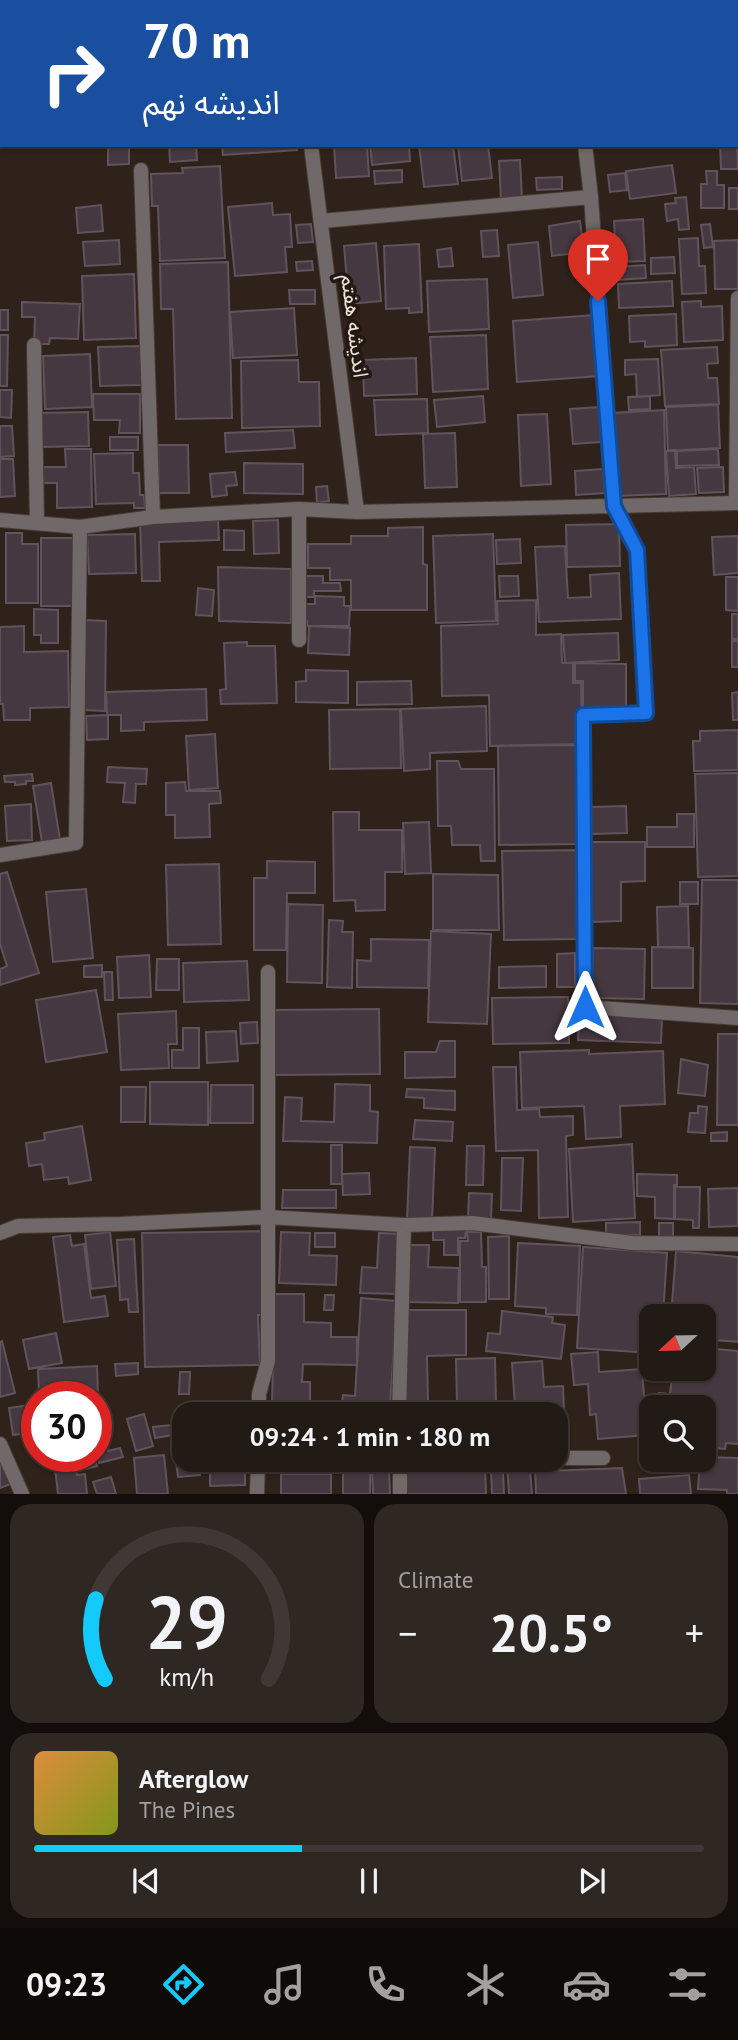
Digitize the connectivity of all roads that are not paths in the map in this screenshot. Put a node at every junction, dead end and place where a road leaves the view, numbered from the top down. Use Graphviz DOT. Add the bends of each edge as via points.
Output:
graph roads {
  1 [pos="311,147"];
  2 [pos="585,147"];
  3 [pos="141,170"];
  4 [pos="591,197"];
  5 [pos="321,221"];
  6 [pos="738,298"];
  7 [pos="33,345"];
  8 [pos="737,503"];
  9 [pos="614,506"];
  10 [pos="299,509"];
  11 [pos="357,512"];
  12 [pos="153,517"];
  13 [pos="0,520"];
  14 [pos="37,523"];
  15 [pos="80,527"];
  16 [pos="299,640"];
  17 [pos="0,855"];
  18 [pos="268,972"];
  19 [pos="738,1018"];
  20 [pos="267,1217"];
  21 [pos="404,1225"];
  22 [pos="0,1233"];
  23 [pos="738,1244"];
  24 [pos="259,1402"];
  25 [pos="399,1402"];
  26 [pos="0,1444"];
  27 [pos="568,1458"];
  28 [pos="603,1458"];
  29 [pos="258,1472"];
  30 [pos="400,1472"];
  31 [pos="22,1494"];
  32 [pos="257,1494"];
  33 [pos="400,1494"];
  1 -- 5 [label="street, اندیشه هفتم"];
  2 -- 4 [label="street"];
  3 -- 12 [label="street"];
  4 -- 5 [label="street"];
  4 -- 9 [label="street"];
  5 -- 11 [label="street, اندیشه هفتم"];
  6 -- 8 [label="street"];
  7 -- 14 [label="street"];
  8 -- 9 [label="street"];
  9 -- 11 [label="street"];
  9 -- 19 [label="street" via="637,550 646,713 583,715 585,1007"];
  10 -- 11 [label="street"];
  10 -- 12 [label="street"];
  10 -- 16 [label="street"];
  12 -- 15 [label="street"];
  13 -- 14 [label="street"];
  14 -- 15 [label="street"];
  15 -- 17 [label="street" via="76,842"];
  18 -- 20 [label="street"];
  20 -- 21 [label="street"];
  20 -- 22 [label="street" via="18,1226"];
  20 -- 24 [label="street" via="268,1361"];
  21 -- 23 [label="street" via="471,1223 632,1243"];
  21 -- 25 [label="street"];
  26 -- 31 [label="street"];
  27 -- 28 [label="street"];
  29 -- 32 [label="street"];
  30 -- 33 [label="street"];
}
